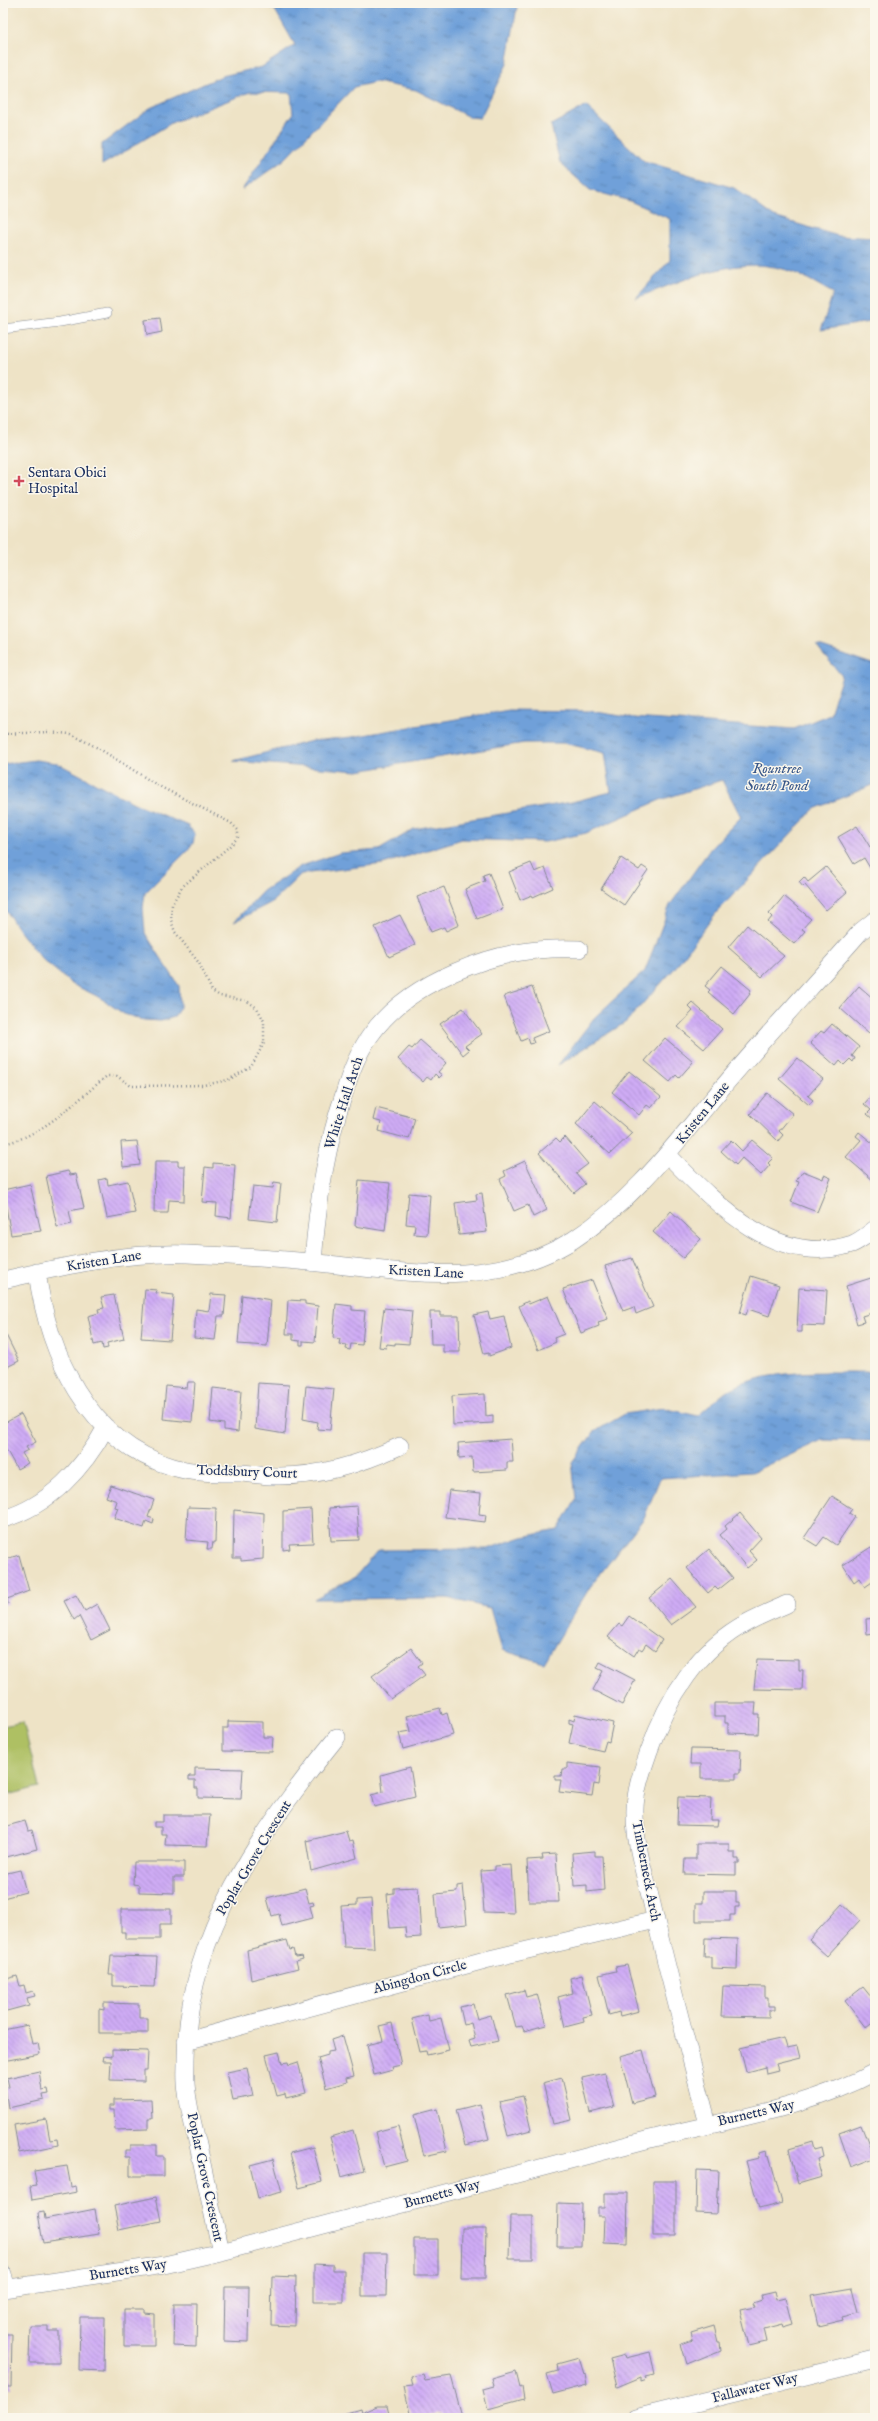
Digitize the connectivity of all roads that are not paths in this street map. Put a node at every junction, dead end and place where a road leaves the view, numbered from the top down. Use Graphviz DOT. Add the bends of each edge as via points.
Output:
graph roads {
  1 [pos="107,313"];
  2 [pos="3,329"];
  3 [pos="875,920"];
  4 [pos="578,949"];
  5 [pos="668,1155"];
  6 [pos="875,1229"];
  7 [pos="313,1263"];
  8 [pos="37,1272"];
  9 [pos="3,1280"];
  10 [pos="106,1427"];
  11 [pos="400,1446"];
  12 [pos="3,1519"];
  13 [pos="786,1604"];
  14 [pos="337,1737"];
  15 [pos="656,1920"];
  16 [pos="186,2041"];
  17 [pos="875,2072"];
  18 [pos="708,2124"];
  19 [pos="221,2252"];
  20 [pos="4,2284"];
  21 [pos="875,2359"];
  22 [pos="635,2418"];
  1 -- 2 [label="lane"];
  3 -- 5 [label="street, Kristen Lane" via="861,931 715,1097"];
  4 -- 7 [label="street, White Hall Arch" via="516,951 480,961 436,980 411,995 374,1031 355,1061 335,1120 325,1160 317,1211"];
  5 -- 6 [label="street" via="700,1187 735,1216 772,1241 810,1250 832,1249 854,1243"];
  5 -- 7 [label="street, Kristen Lane" via="606,1215 573,1240 543,1255 511,1266 471,1274 438,1275"];
  7 -- 8 [label="street, Kristen Lane" via="187,1254 145,1254 104,1258"];
  8 -- 9 [label="street, Kristen Lane"];
  8 -- 10 [label="street, Toddsbury Court" via="42,1306 61,1362 78,1391"];
  10 -- 11 [label="street, Toddsbury Court" via="121,1442 146,1456 172,1467 200,1473 276,1476 312,1473 347,1466"];
  10 -- 12 [label="street" via="78,1469 56,1490 36,1505"];
  13 -- 15 [label="street, Timberneck Arch" via="747,1622 717,1644 676,1691 658,1724 641,1774 635,1814 636,1835"];
  14 -- 16 [label="street, Poplar Grove Crescent" via="268,1828 236,1882 208,1938 191,2002"];
  15 -- 16 [label="street, Abingdon Circle" via="485,1960"];
  15 -- 18 [label="street, Timberneck Arch"];
  16 -- 19 [label="street, Poplar Grove Crescent" via="187,2091"];
  17 -- 18 [label="street, Burnetts Way" via="806,2101"];
  18 -- 19 [label="street, Burnetts Way"];
  19 -- 20 [label="street, Burnetts Way" via="164,2265"];
  21 -- 22 [label="street, Fallawater Way"];
}
